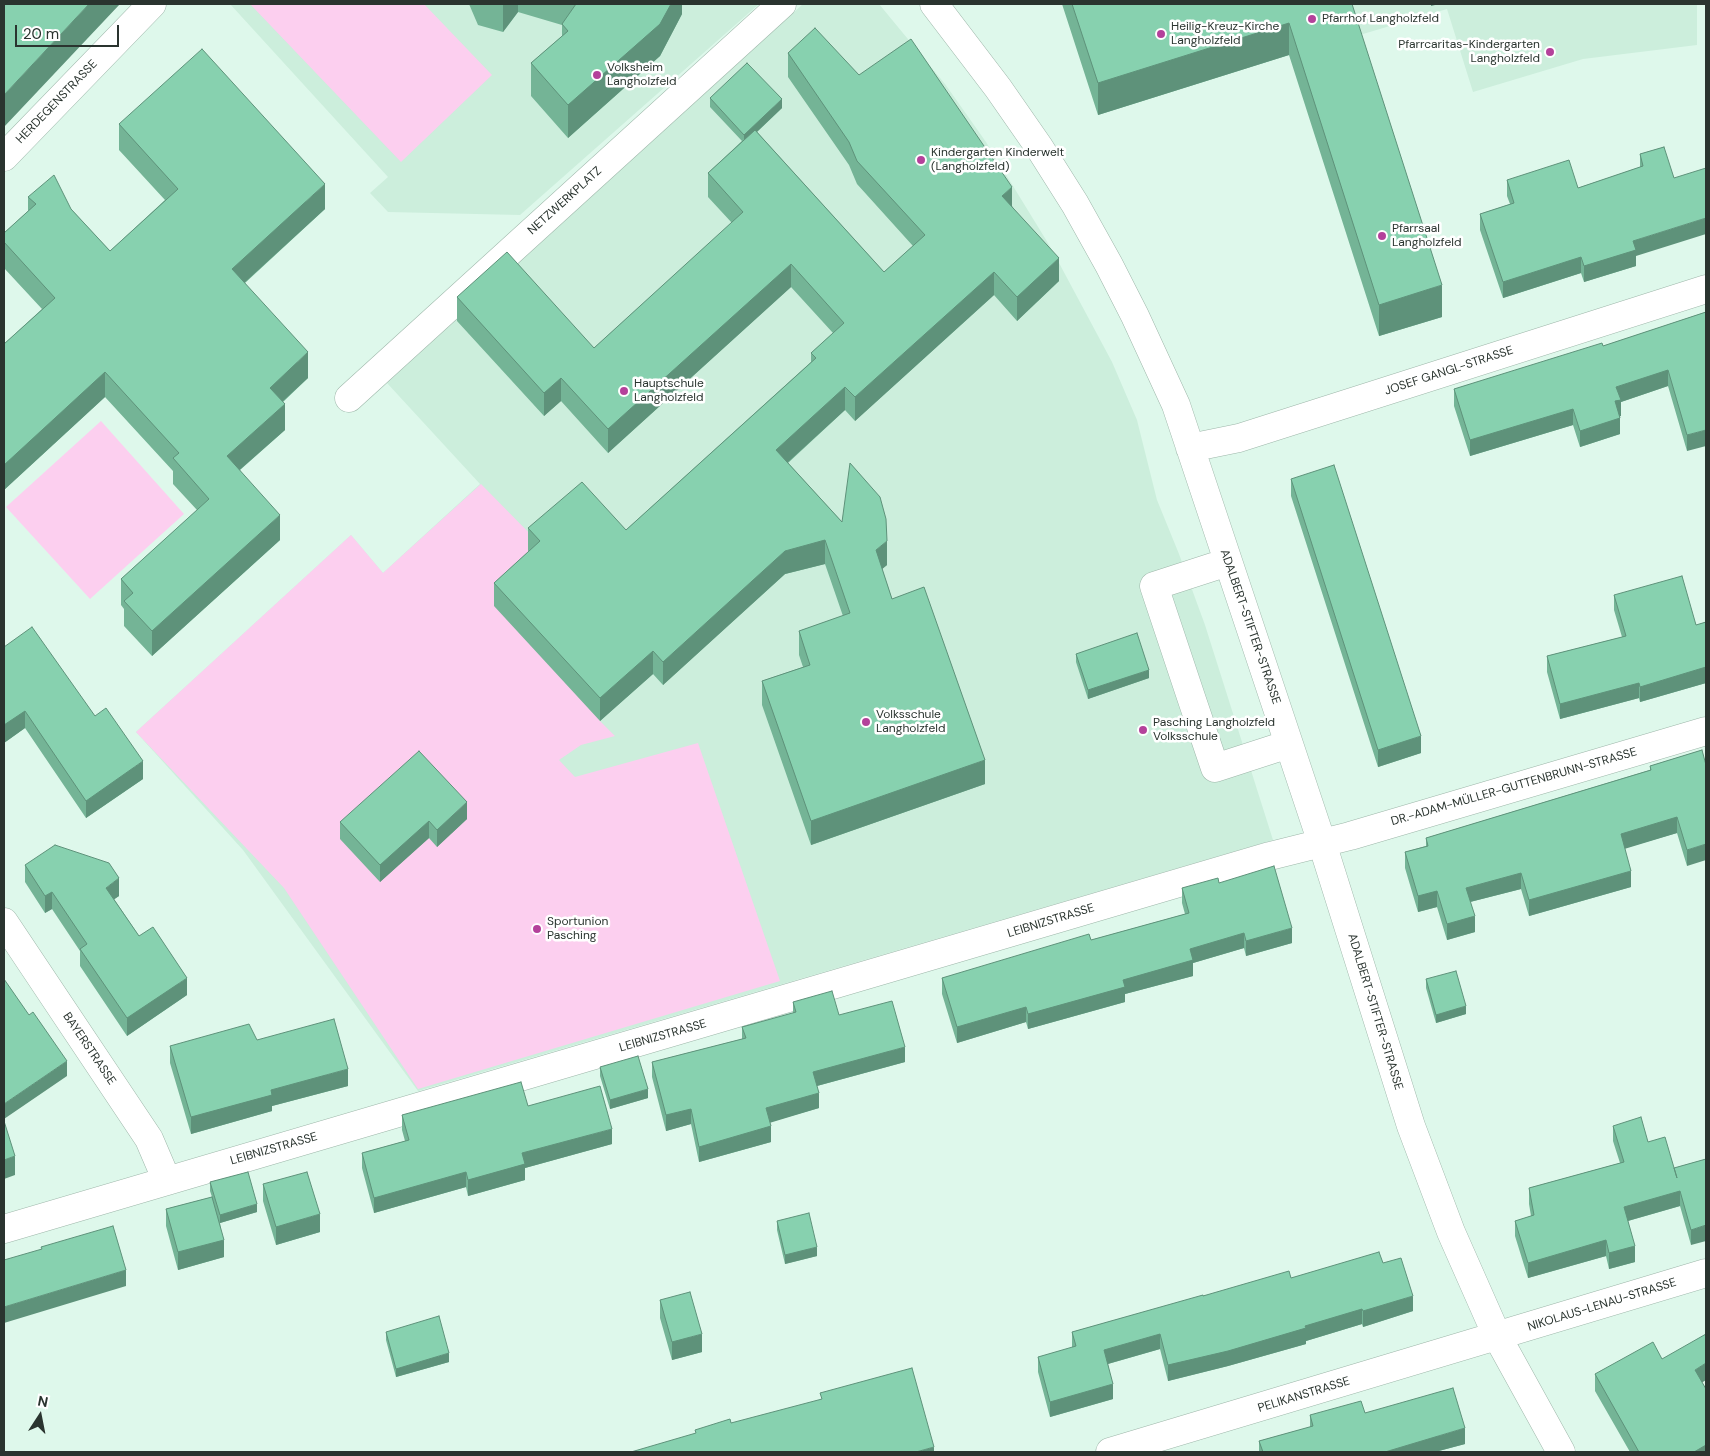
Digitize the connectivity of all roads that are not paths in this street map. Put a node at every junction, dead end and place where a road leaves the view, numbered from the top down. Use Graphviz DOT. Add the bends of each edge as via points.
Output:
graph roads {
  1 [pos="152,4"];
  2 [pos="782,4"];
  3 [pos="934,4"];
  4 [pos="4,157"];
  5 [pos="1706,289"];
  6 [pos="349,398"];
  7 [pos="1190,448"];
  8 [pos="1228,562"];
  9 [pos="1706,731"];
  10 [pos="1289,744"];
  11 [pos="1322,843"];
  12 [pos="4,922"];
  13 [pos="167,1181"];
  14 [pos="4,1230"];
  15 [pos="1706,1273"];
  16 [pos="1497,1336"];
  17 [pos="1110,1452"];
  18 [pos="1561,1452"];
  1 -- 4 [label="street, HERDEGENSTRASSE"];
  2 -- 6 [label="street, NETZWERKPLATZ"];
  3 -- 7 [label="street, ADALBERT-STIFTER-STRASSE" via="998,88 1075,204 1156,361 1176,405"];
  5 -- 7 [label="street, JOSEF GANGL-STRASSE" via="1239,438"];
  7 -- 8 [label="street, ADALBERT-STIFTER-STRASSE"];
  8 -- 10 [label="street, ADALBERT-STIFTER-STRASSE"];
  8 -- 10 [label="street" via="1154,586 1191,697 1215,768"];
  9 -- 11 [label="street, DR.-ADAM-MÜLLER-GUTTENBRUNN-STRASSE"];
  10 -- 11 [label="street, ADALBERT-STIFTER-STRASSE"];
  11 -- 13 [label="street, LEIBNIZSTRASSE"];
  11 -- 16 [label="street, ADALBERT-STIFTER-STRASSE" via="1411,1126 1451,1232"];
  12 -- 13 [label="street, BAYERSTRASSE" via="149,1139"];
  13 -- 14 [label="street, LEIBNIZSTRASSE"];
  15 -- 16 [label="street, NIKOLAUS-LENAU-STRASSE"];
  16 -- 17 [label="street, PELIKANSTRASSE"];
  16 -- 18 [label="street, ADALBERT-STIFTER-STRASSE"];
}
